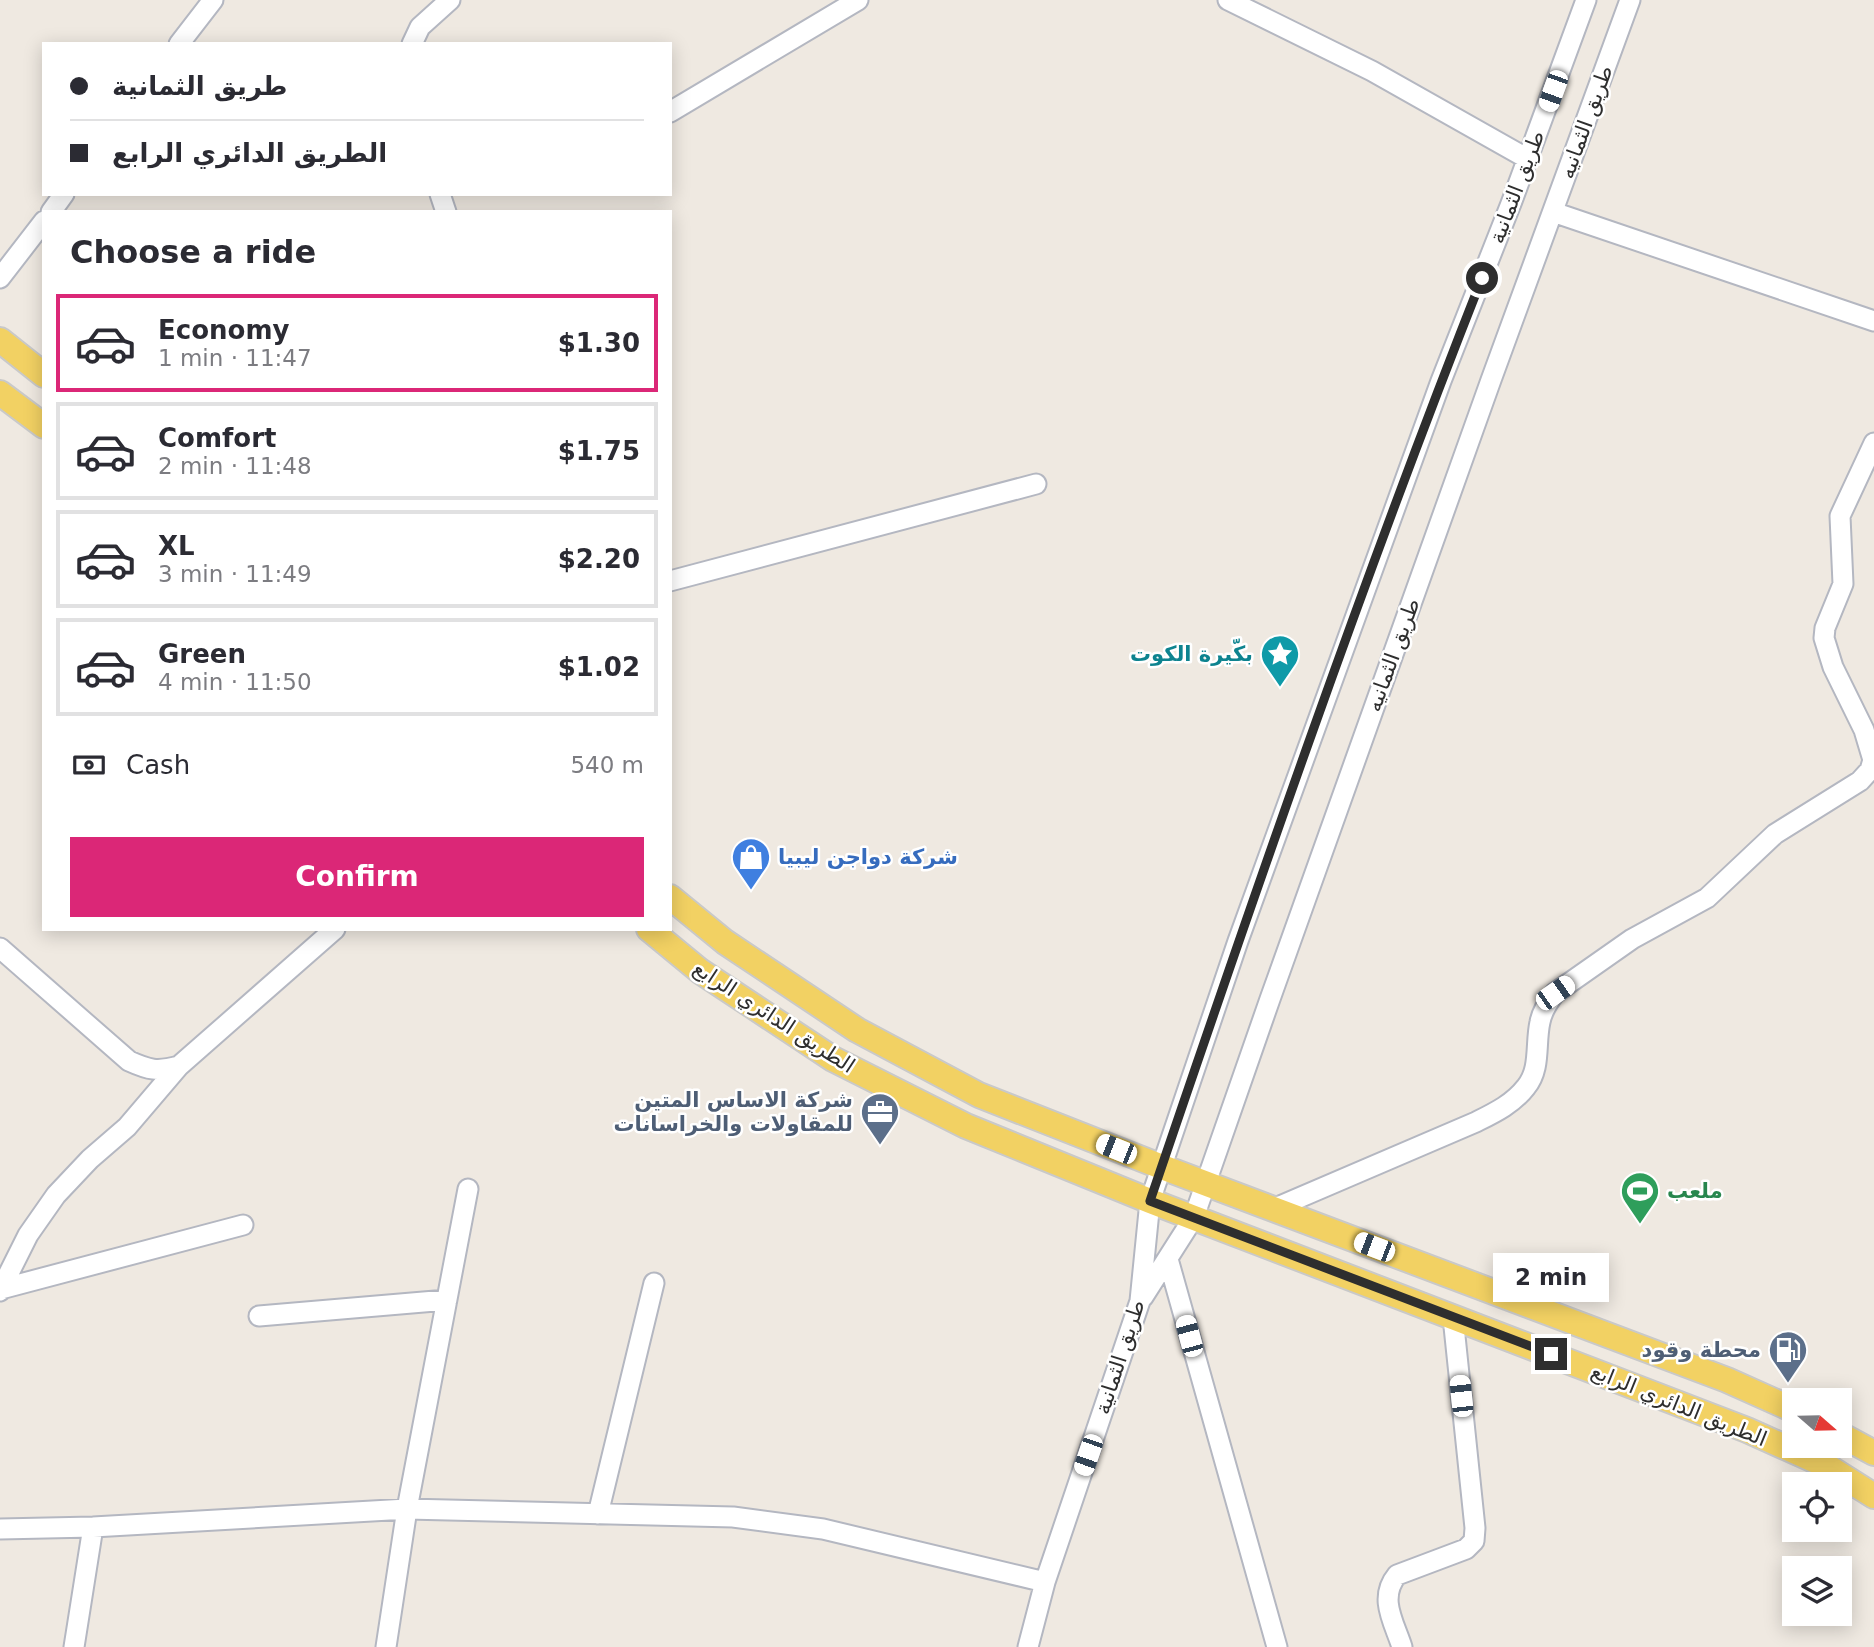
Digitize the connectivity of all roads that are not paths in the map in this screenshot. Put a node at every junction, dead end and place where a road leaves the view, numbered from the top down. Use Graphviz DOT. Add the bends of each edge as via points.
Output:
graph roads {
  1 [pos="213,0"];
  2 [pos="450,0"];
  3 [pos="858,0"];
  4 [pos="1228,0"];
  5 [pos="1586,0"];
  6 [pos="1630,0"];
  7 [pos="181,42"];
  8 [pos="413,42"];
  9 [pos="672,111"];
  10 [pos="1528,159"];
  11 [pos="1553,212"];
  12 [pos="42,223"];
  13 [pos="0,278"];
  14 [pos="1874,321"];
  15 [pos="0,340"];
  16 [pos="42,373"];
  17 [pos="0,393"];
  18 [pos="42,424"];
  19 [pos="1874,443"];
  20 [pos="1036,484"];
  21 [pos="672,580"];
  22 [pos="672,899"];
  23 [pos="333,931"];
  24 [pos="651,931"];
  25 [pos="0,948"];
  26 [pos="179,1066"];
  27 [pos="1162,1167"];
  28 [pos="1206,1184"];
  29 [pos="468,1189"];
  30 [pos="1150,1201"];
  31 [pos="1273,1209"];
  32 [pos="1194,1217"];
  33 [pos="243,1225"];
  34 [pos="1167,1259"];
  35 [pos="654,1283"];
  36 [pos="0,1290"];
  37 [pos="447,1300"];
  38 [pos="1140,1301"];
  39 [pos="259,1315"];
  40 [pos="1453,1317"];
  41 [pos="1782,1405"];
  42 [pos="1852,1441"];
  43 [pos="1874,1453"];
  44 [pos="1874,1496"];
  45 [pos="407,1509"];
  46 [pos="598,1514"];
  47 [pos="93,1527"];
  48 [pos="0,1530"];
  49 [pos="1045,1582"];
  50 [pos="74,1647"];
  51 [pos="386,1647"];
  52 [pos="1028,1647"];
  53 [pos="1277,1647"];
  54 [pos="1402,1647"];
  1 -- 7 [label="street"];
  2 -- 8 [label="street" via="420,27"];
  3 -- 9 [label="street"];
  4 -- 10 [label="street" via="1372,71"];
  5 -- 10 [label="street, طريق الثمانية"];
  6 -- 11 [label="street, طريق الثمانيه"];
  10 -- 27 [label="street, طريق الثمانية" via="1326,695"];
  11 -- 14 [label="street"];
  11 -- 28 [label="street, طريق الثمانيه"];
  12 -- 13 [label="street"];
  15 -- 16 [label="main road"];
  17 -- 18 [label="main road"];
  19 -- 31 [label="street" via="1840,516 1843,584 1824,638 1864,730 1873,760 1870,770 1860,781 1775,834 1707,898 1632,939 1555,993 1540,1022 1532,1077 1506,1107"];
  20 -- 21 [label="street"];
  22 -- 27 [label="main road, الطريق الدائري الرابع" via="725,942 857,1030 979,1095"];
  23 -- 26 [label="street"];
  24 -- 30 [label="main road, الطريق الدائري الرابع" via="700,971 833,1059 965,1126"];
  25 -- 26 [label="street" via="129,1061 149,1070"];
  26 -- 36 [label="street" via="127,1127 56,1195 28,1235"];
  27 -- 28 [label="main road, الطريق الدائري الرابع"];
  27 -- 30 [label="street, طريق الثمانية"];
  28 -- 31 [label="main road, الطريق الدائري الرابع"];
  28 -- 32 [label="street, طريق الثمانيه"];
  29 -- 37 [label="street"];
  30 -- 32 [label="main road, الطريق الدائري الرابع"];
  30 -- 38 [label="street, طريق الثمانية"];
  31 -- 41 [label="main road, الطريق الدائري الرابع"];
  32 -- 34 [label="street, طريق الثمانيه"];
  32 -- 40 [label="main road, الطريق الدائري الرابع"];
  33 -- 36 [label="street"];
  34 -- 38 [label="street, طريق الثمانيه"];
  34 -- 53 [label="street"];
  35 -- 46 [label="street"];
  37 -- 39 [label="street"];
  37 -- 45 [label="street"];
  38 -- 49 [label="street, طريق الثمانية"];
  40 -- 44 [label="main road, الطريق الدائري الرابع" via="1747,1430 1825,1465"];
  40 -- 54 [label="street" via="1474,1541 1466,1549 1397,1575 1389,1585 1386,1597"];
  42 -- 43 [label="main road"];
  45 -- 46 [label="street"];
  45 -- 47 [label="street"];
  45 -- 51 [label="street"];
  46 -- 49 [label="street" via="733,1517 823,1529"];
  47 -- 48 [label="street"];
  47 -- 50 [label="street"];
  49 -- 52 [label="street, طريق الثمانية"];
}
